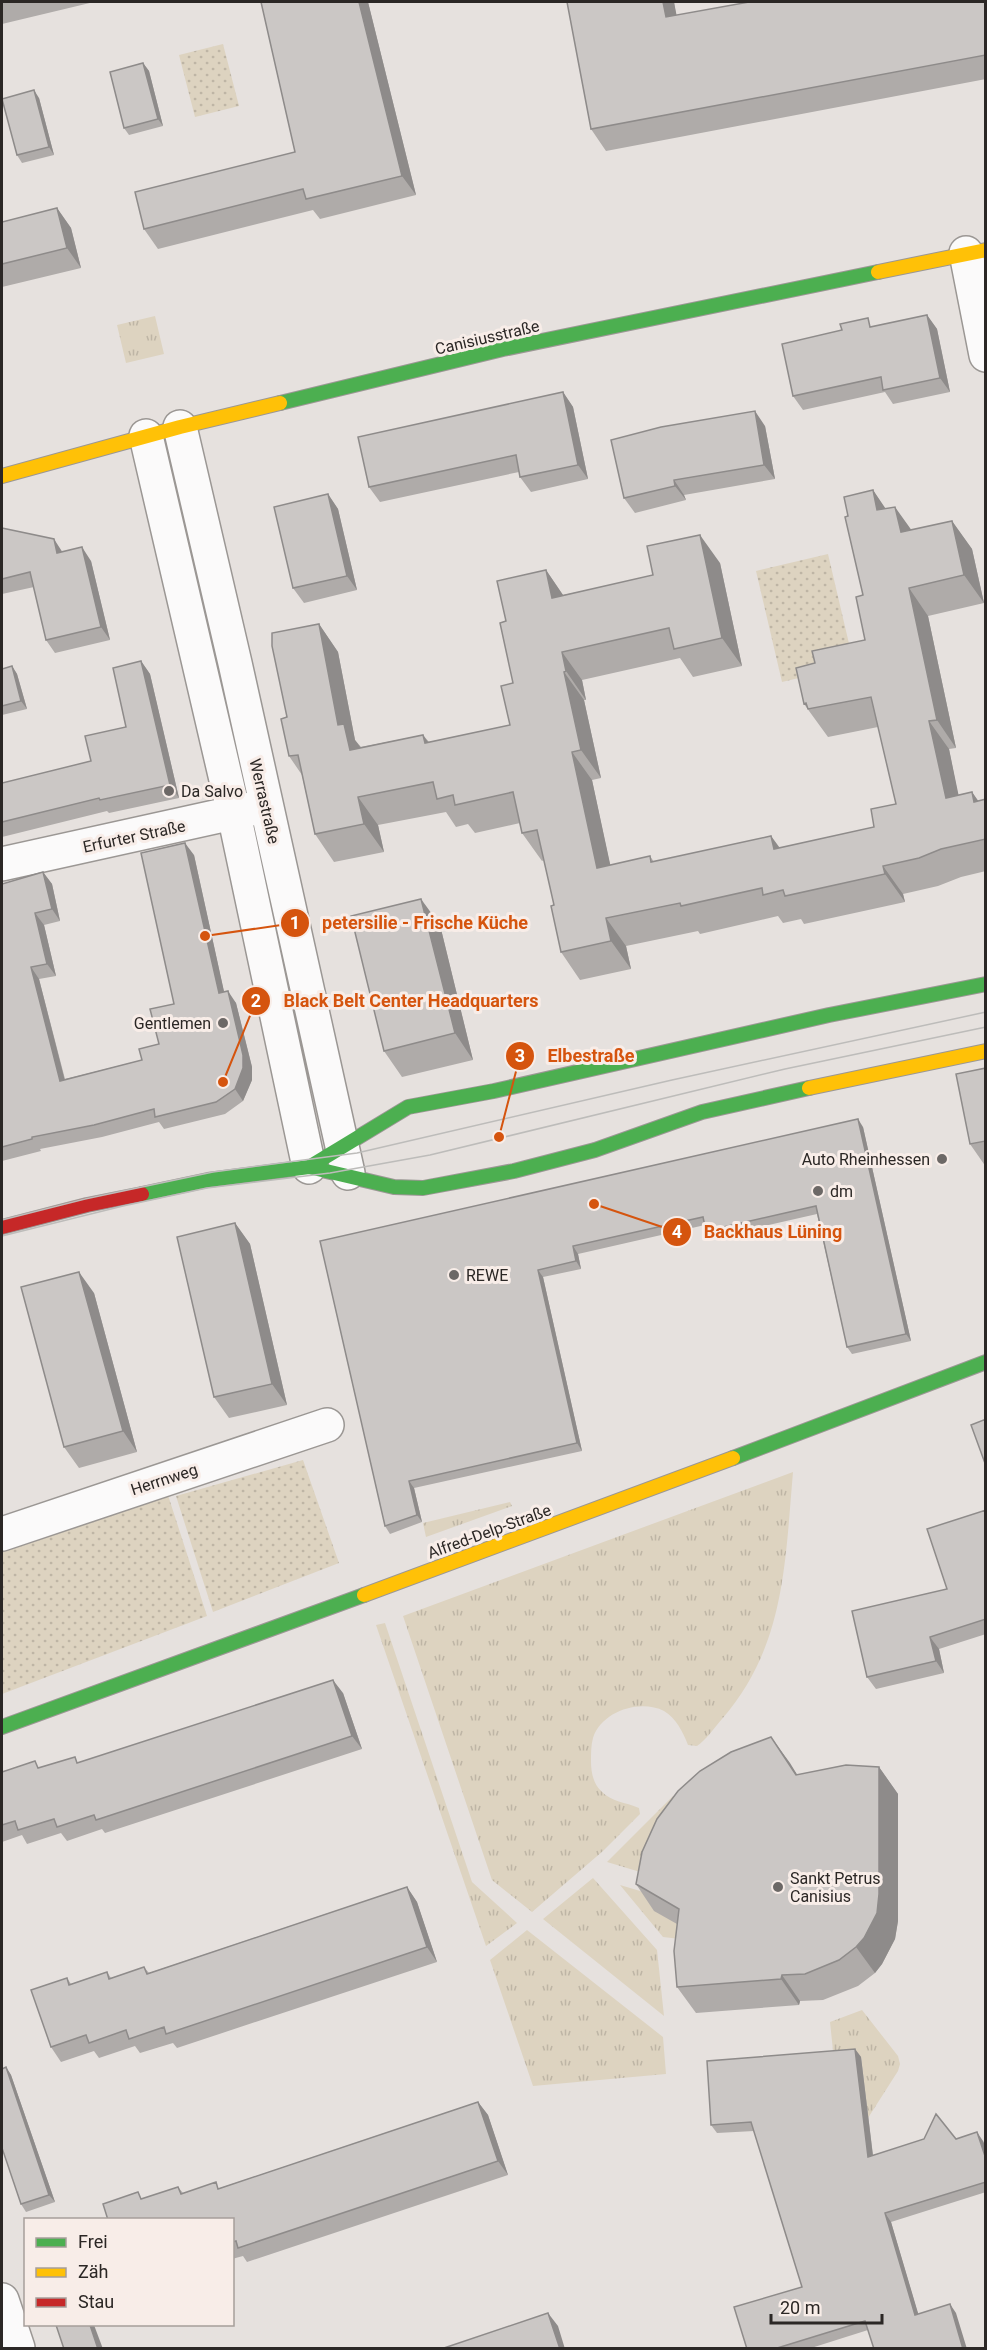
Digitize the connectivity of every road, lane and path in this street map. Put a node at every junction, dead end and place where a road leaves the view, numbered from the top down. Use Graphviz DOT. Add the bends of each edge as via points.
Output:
graph roads {
  1 [pos="976,252"];
  2 [pos="986,355"];
  3 [pos="180,427"];
  4 [pos="146,436"];
  5 [pos="2,476"];
  6 [pos="267,805"];
  7 [pos="234,814"];
  8 [pos="2,864"];
  9 [pos="986,984"];
  10 [pos="986,1051"];
  11 [pos="345,1160"];
  12 [pos="309,1167"];
  13 [pos="2,1227"];
  14 [pos="986,1362"];
  15 [pos="327,1425"];
  16 [pos="2,1534"];
  17 [pos="2,1726"];
  18 [pos="2,2300"];
  19 [pos="18,2349"];
  1 -- 2 [label="street"];
  1 -- 3 [label="street, Canisiusstraße" via="503,349"];
  3 -- 4 [label="street, Canisiusstraße"];
  3 -- 6 [label="street, Werrastraße"];
  4 -- 5 [label="street, Canisiusstraße"];
  4 -- 7 [label="street, Werrastraße"];
  6 -- 7 [label="street, Erfurter Straße"];
  6 -- 11 [label="street, Werrastraße"];
  7 -- 8 [label="street, Erfurter Straße"];
  7 -- 12 [label="street, Werrastraße"];
  9 -- 11 [label="street" via="829,1015 494,1092 408,1107"];
  10 -- 11 [label="street" via="702,1112 596,1150 423,1188 394,1187"];
  11 -- 12 [label="street"];
  11 -- 12 [label="street"];
  12 -- 13 [label="street" via="208,1180"];
  14 -- 17 [label="street, Alfred-Delp-Straße" via="609,1505"];
  15 -- 16 [label="street, Herrnweg"];
  18 -- 19 [label="street"];
}
